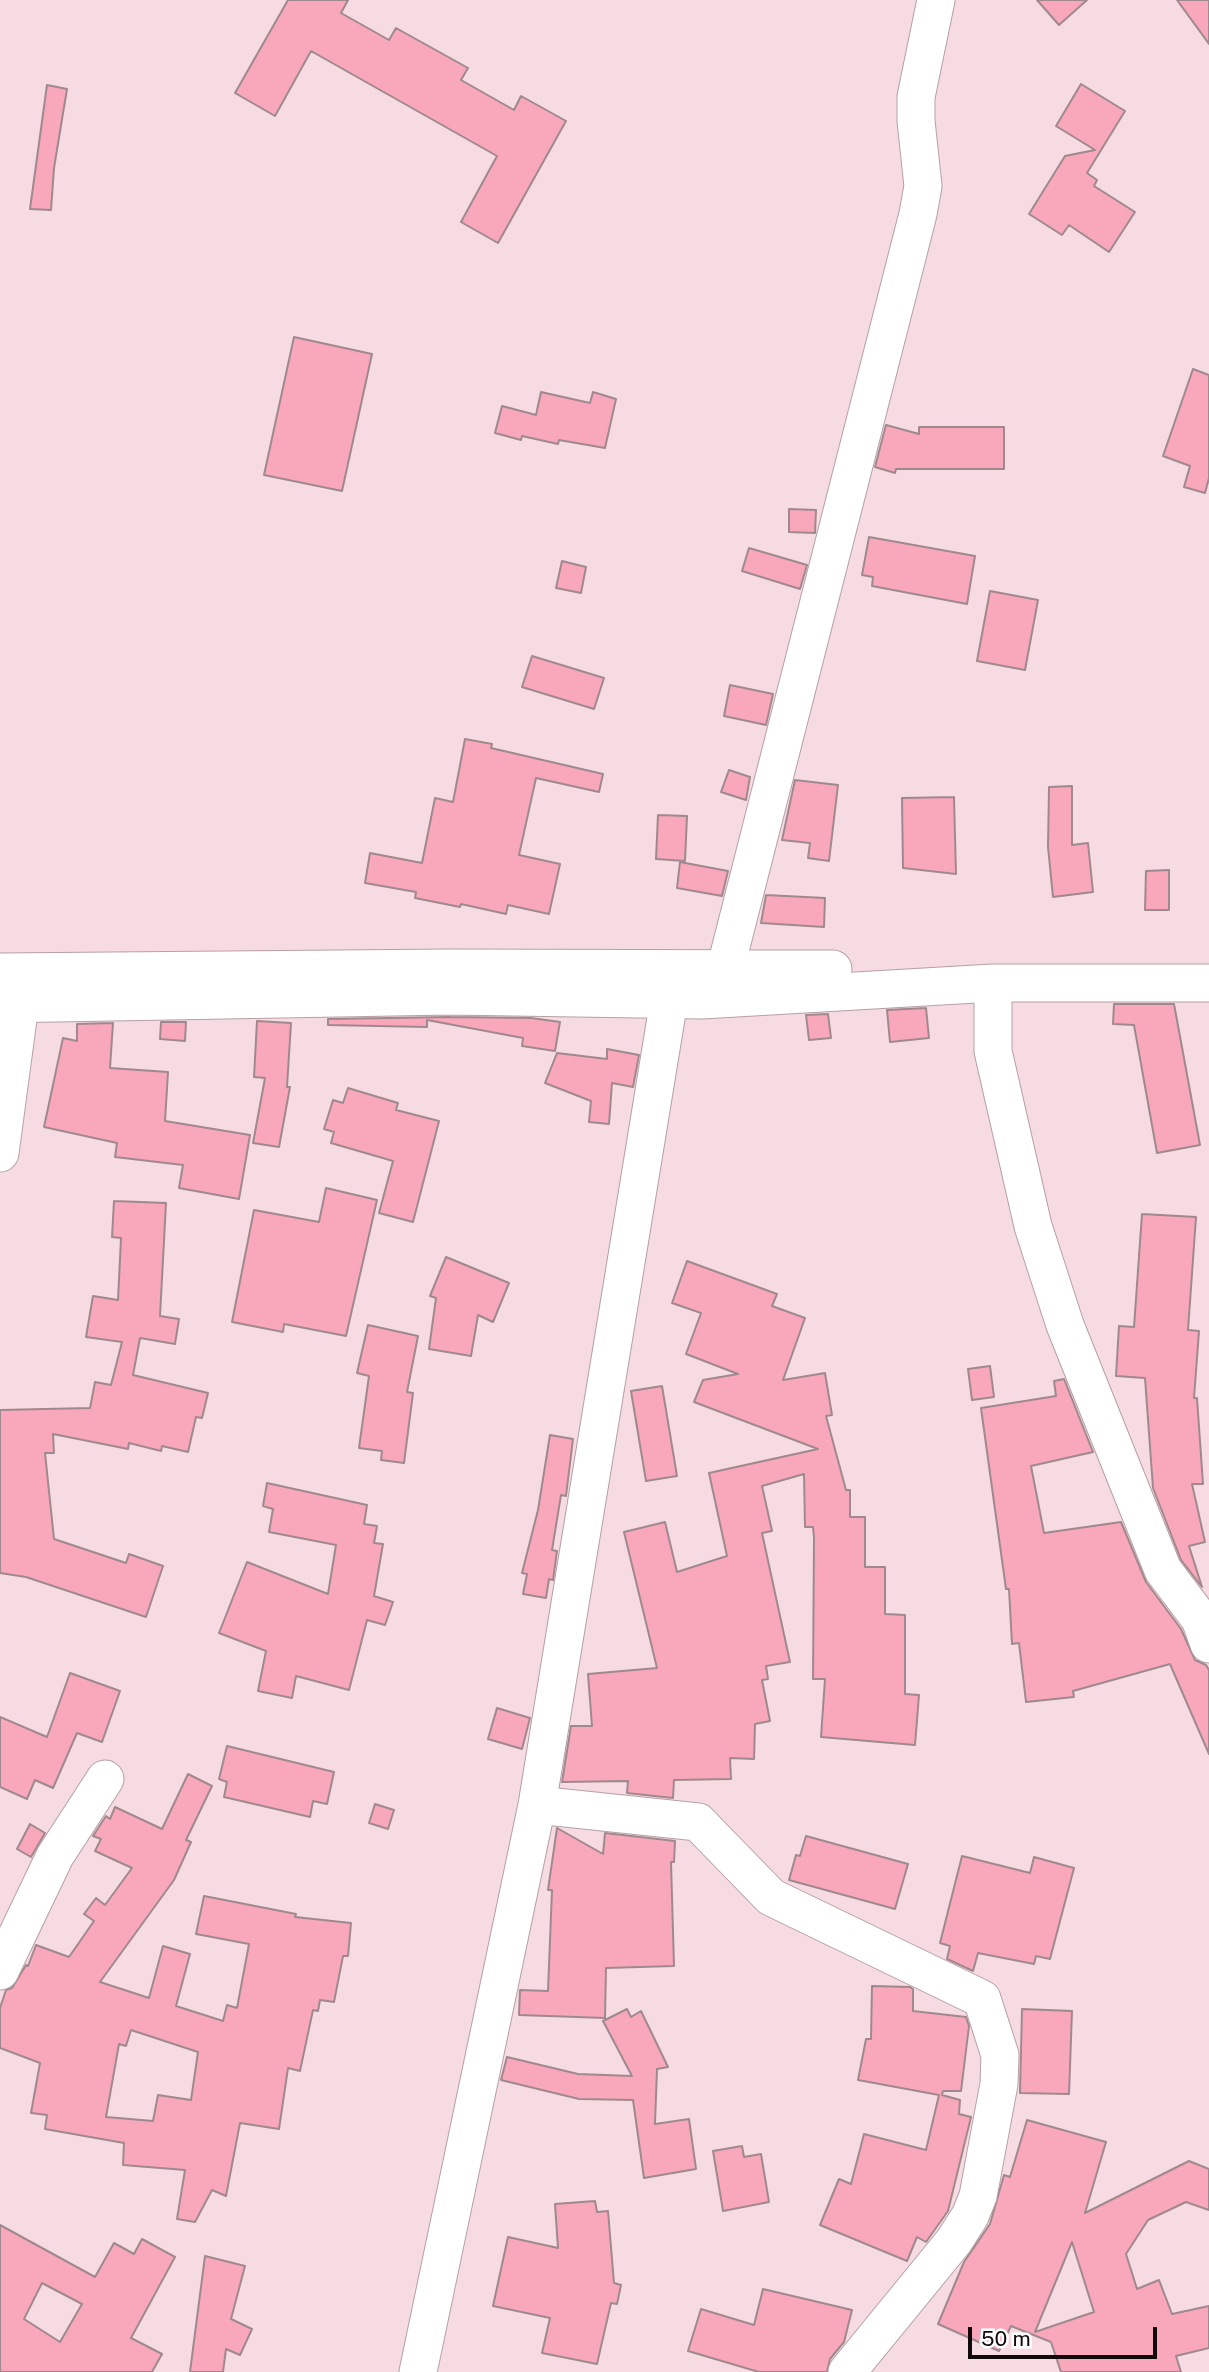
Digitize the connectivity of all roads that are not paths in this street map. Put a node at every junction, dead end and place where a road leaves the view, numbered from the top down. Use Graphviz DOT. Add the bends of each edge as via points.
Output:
graph roads {
  1 [pos="936,0"];
  2 [pos="1209,968"];
  3 [pos="725,970"];
  4 [pos="0,972"];
  5 [pos="450,982"];
  6 [pos="993,983"];
  7 [pos="1209,984"];
  8 [pos="669,1000"];
  9 [pos="10,1004"];
  10 [pos="0,1153"];
  11 [pos="1209,1644"];
  12 [pos="105,1779"];
  13 [pos="537,1805"];
  14 [pos="0,1971"];
  15 [pos="418,2372"];
  16 [pos="847,2372"];
  1 -- 3 [label="street" via="916,97 923,186 919,214"];
  2 -- 3 [label="street"];
  3 -- 5 [label="street"];
  4 -- 5 [label="street"];
  5 -- 8 [label="street"];
  5 -- 9 [label="street"];
  6 -- 7 [label="street"];
  6 -- 8 [label="street"];
  6 -- 11 [label="street" via="993,1051 1033,1226 1061,1313 1163,1570 1200,1619"];
  8 -- 13 [label="street"];
  9 -- 10 [label="street"];
  12 -- 14 [label="street" via="55,1856"];
  13 -- 15 [label="street"];
  13 -- 16 [label="street" via="698,1822 771,1897 982,1999 1000,2056 978,2196 954,2241"];
}
